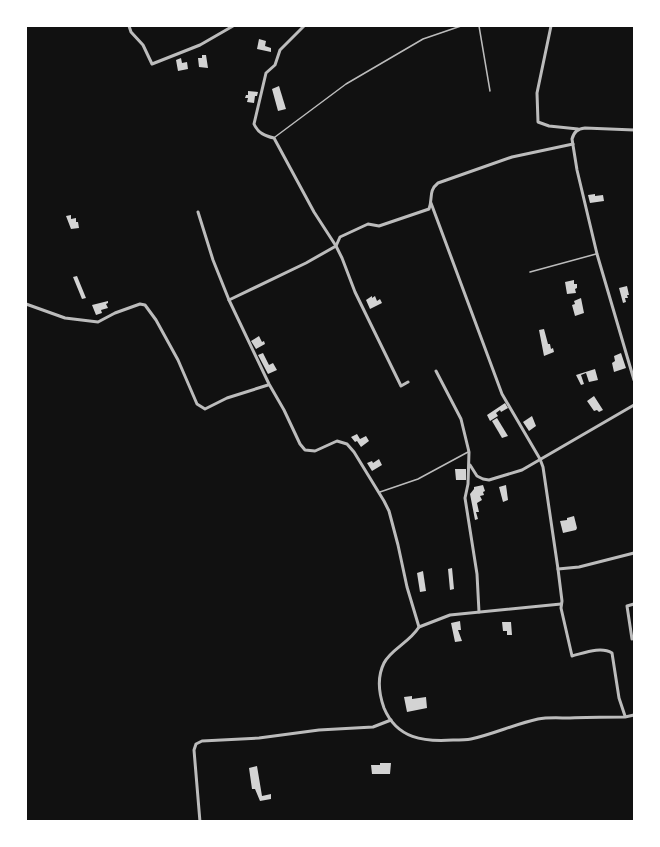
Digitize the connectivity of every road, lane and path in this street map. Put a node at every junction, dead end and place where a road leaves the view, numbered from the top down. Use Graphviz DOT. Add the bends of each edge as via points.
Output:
graph roads {
  1 [pos="129,26"];
  2 [pos="233,26"];
  3 [pos="304,26"];
  4 [pos="461,26"];
  5 [pos="479,26"];
  6 [pos="551,26"];
  7 [pos="490,91"];
  8 [pos="578,129"];
  9 [pos="634,130"];
  10 [pos="274,138"];
  11 [pos="573,144"];
  12 [pos="431,203"];
  13 [pos="198,212"];
  14 [pos="336,246"];
  15 [pos="597,254"];
  16 [pos="530,272"];
  17 [pos="229,300"];
  18 [pos="26,303"];
  19 [pos="436,371"];
  20 [pos="634,380"];
  21 [pos="408,382"];
  22 [pos="269,384"];
  23 [pos="634,405"];
  24 [pos="469,452"];
  25 [pos="540,459"];
  26 [pos="469,463"];
  27 [pos="379,492"];
  28 [pos="634,554"];
  29 [pos="558,569"];
  30 [pos="561,604"];
  31 [pos="634,604"];
  32 [pos="479,612"];
  33 [pos="419,627"];
  34 [pos="632,639"];
  35 [pos="634,715"];
  36 [pos="625,717"];
  37 [pos="391,720"];
  38 [pos="200,822"];
  1 -- 2 [label="street" via="152,64 200,45"];
  3 -- 10 [label="street" via="280,50 275,65 266,73 254,124 258,131"];
  4 -- 10 [label="lane" via="423,39 346,84"];
  5 -- 7 [label="lane"];
  6 -- 8 [label="street" via="537,93 538,122"];
  8 -- 9 [label="street"];
  8 -- 11 [label="street"];
  10 -- 14 [label="street"];
  11 -- 12 [label="street" via="512,157 438,183 431,190"];
  11 -- 15 [label="street"];
  12 -- 14 [label="street" via="424,212 379,226 368,224 340,237"];
  12 -- 25 [label="street" via="499,386"];
  13 -- 17 [label="street"];
  14 -- 17 [label="street"];
  14 -- 21 [label="street" via="401,386"];
  15 -- 16 [label="lane"];
  15 -- 20 [label="street"];
  17 -- 22 [label="street"];
  18 -- 22 [label="street" via="65,318 98,322 144,305 178,360 196,404 205,409"];
  19 -- 24 [label="street" via="460,419"];
  22 -- 27 [label="street" via="305,450 315,452 337,441 347,444"];
  23 -- 25 [label="street"];
  24 -- 26 [label="street"];
  24 -- 27 [label="lane" via="418,479"];
  25 -- 26 [label="street" via="522,470 489,480 477,476"];
  25 -- 29 [label="street"];
  26 -- 32 [label="street" via="465,498"];
  27 -- 33 [label="street" via="388,511"];
  28 -- 29 [label="street"];
  29 -- 30 [label="street"];
  30 -- 32 [label="street"];
  30 -- 36 [label="street" via="572,656 606,649 612,653"];
  31 -- 34 [label="street" via="627,606"];
  32 -- 33 [label="street" via="450,615"];
  33 -- 37 [label="street" via="391,654 382,670 380,693"];
  35 -- 36 [label="street"];
  36 -- 37 [label="street" via="539,719 470,739 440,741 418,740"];
  37 -- 38 [label="street" via="373,727 196,744"];
}
